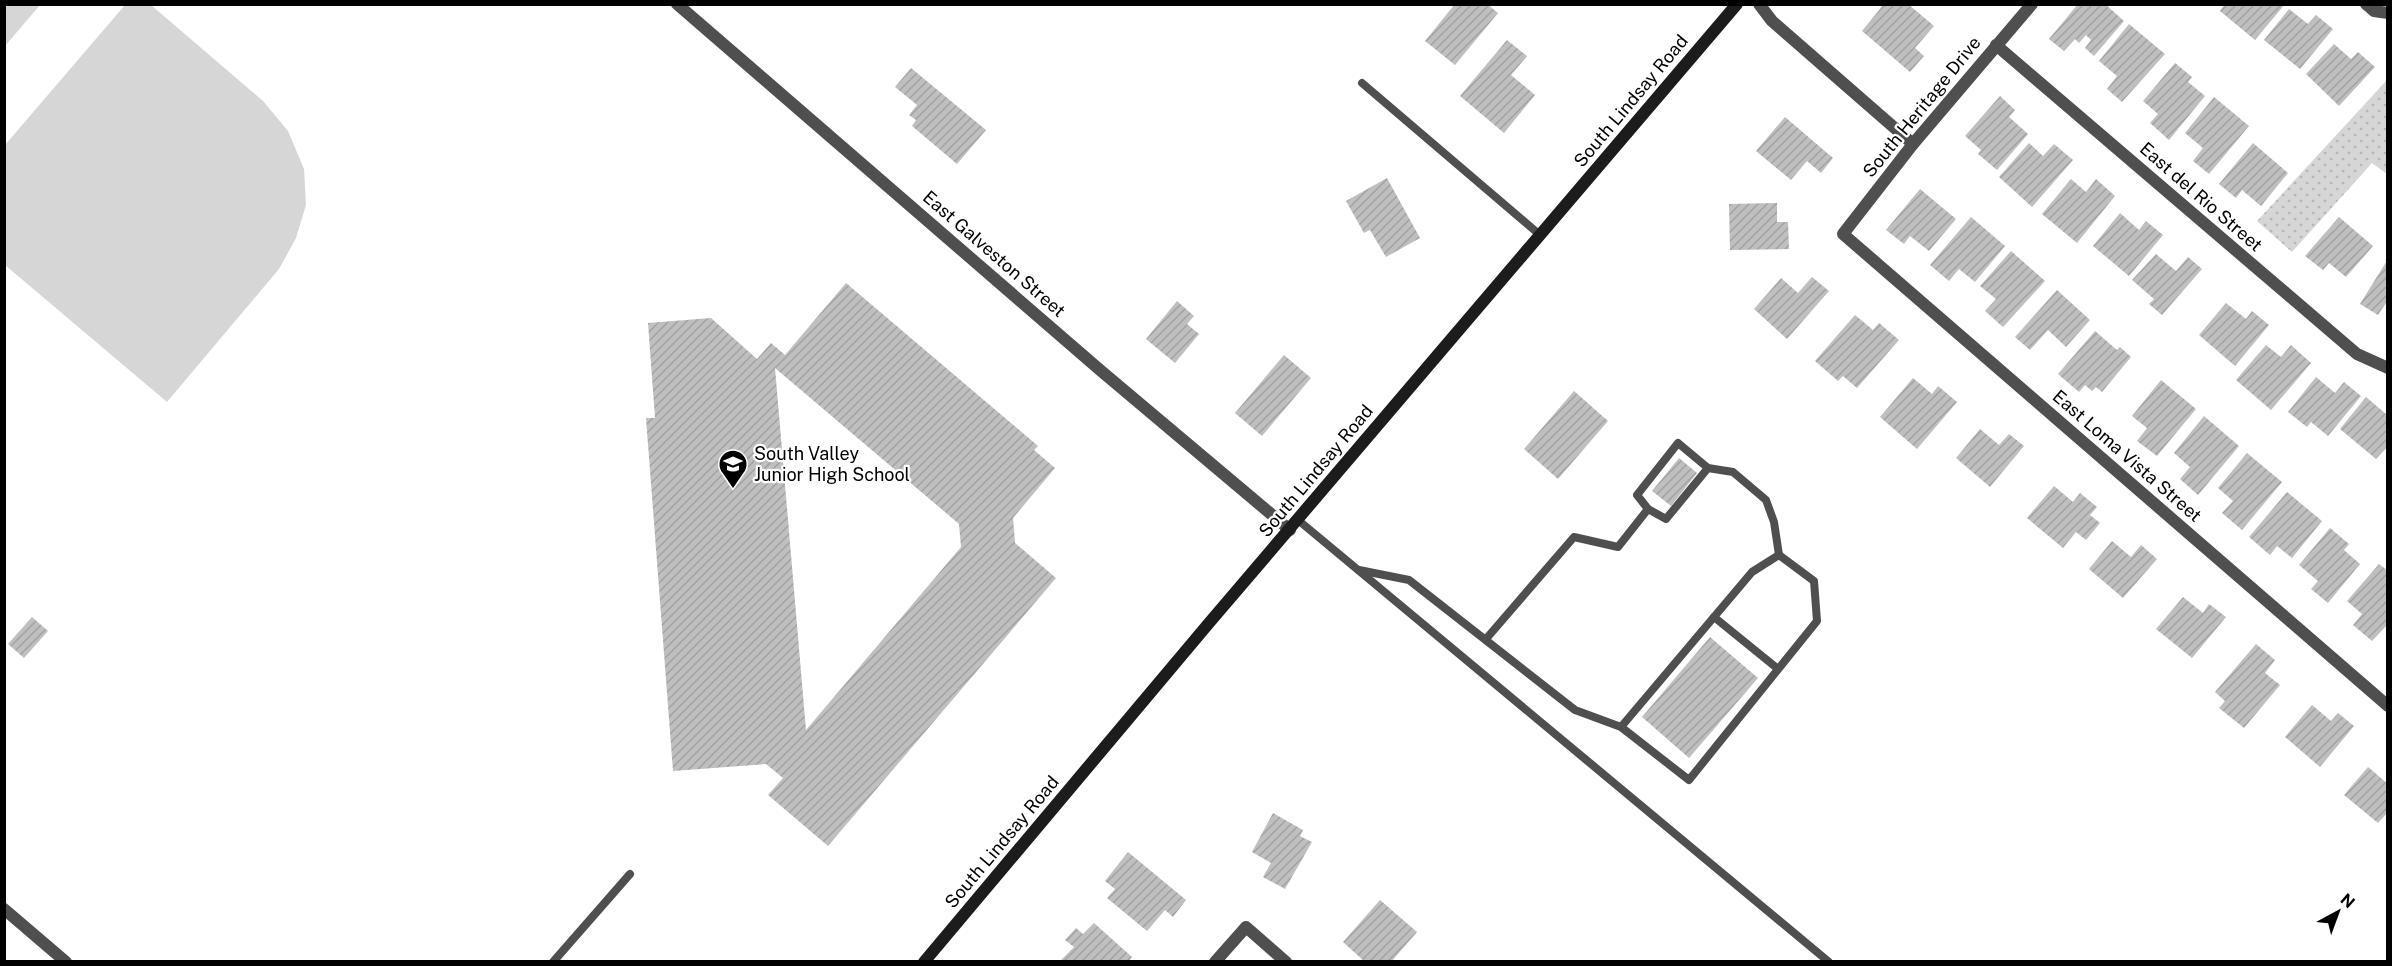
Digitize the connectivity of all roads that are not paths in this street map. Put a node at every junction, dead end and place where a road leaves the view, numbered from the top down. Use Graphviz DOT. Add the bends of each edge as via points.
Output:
graph roads {
  1 [pos="676,4"];
  2 [pos="1737,4"];
  3 [pos="1759,4"];
  4 [pos="2032,4"];
  5 [pos="2366,4"];
  6 [pos="2388,13"];
  7 [pos="1996,45"];
  8 [pos="1362,83"];
  9 [pos="1913,144"];
  10 [pos="1843,234"];
  11 [pos="1540,235"];
  12 [pos="2388,368"];
  13 [pos="1708,468"];
  14 [pos="1648,508"];
  15 [pos="1294,525"];
  16 [pos="1779,555"];
  17 [pos="1359,570"];
  18 [pos="1714,617"];
  19 [pos="1486,639"];
  20 [pos="1778,669"];
  21 [pos="2388,706"];
  22 [pos="1621,727"];
  23 [pos="630,873"];
  24 [pos="4,909"];
  25 [pos="66,962"];
  26 [pos="553,962"];
  27 [pos="924,962"];
  28 [pos="1215,962"];
  29 [pos="1286,962"];
  30 [pos="1829,962"];
  1 -- 15 [label="street, East Galveston Street"];
  2 -- 11 [label="main road, South Lindsay Road"];
  3 -- 9 [label="street" via="1772,21"];
  4 -- 7 [label="street, South Heritage Drive"];
  5 -- 6 [label="street" via="2374,11"];
  7 -- 9 [label="street, South Heritage Drive"];
  7 -- 12 [label="street, East del Rio Street" via="2357,354"];
  8 -- 11 [label="lane"];
  9 -- 10 [label="street, South Heritage Drive"];
  10 -- 21 [label="street, East Loma Vista Street"];
  11 -- 15 [label="main road, South Lindsay Road"];
  13 -- 14 [label="lane" via="1666,519"];
  13 -- 14 [label="lane" via="1678,443 1637,495"];
  13 -- 16 [label="lane" via="1733,472 1766,500"];
  14 -- 19 [label="lane" via="1618,547 1574,537"];
  15 -- 17 [label="lane"];
  15 -- 27 [label="main road, South Lindsay Road"];
  16 -- 18 [label="lane" via="1752,572"];
  16 -- 20 [label="lane" via="1814,581 1817,621"];
  17 -- 19 [label="lane" via="1410,580"];
  17 -- 30 [label="lane"];
  18 -- 20 [label="lane"];
  18 -- 22 [label="lane"];
  19 -- 22 [label="lane" via="1575,710"];
  20 -- 22 [label="lane" via="1689,780"];
  23 -- 26 [label="lane"];
  24 -- 25 [label="street"];
  28 -- 29 [label="street" via="1246,927"];
}
